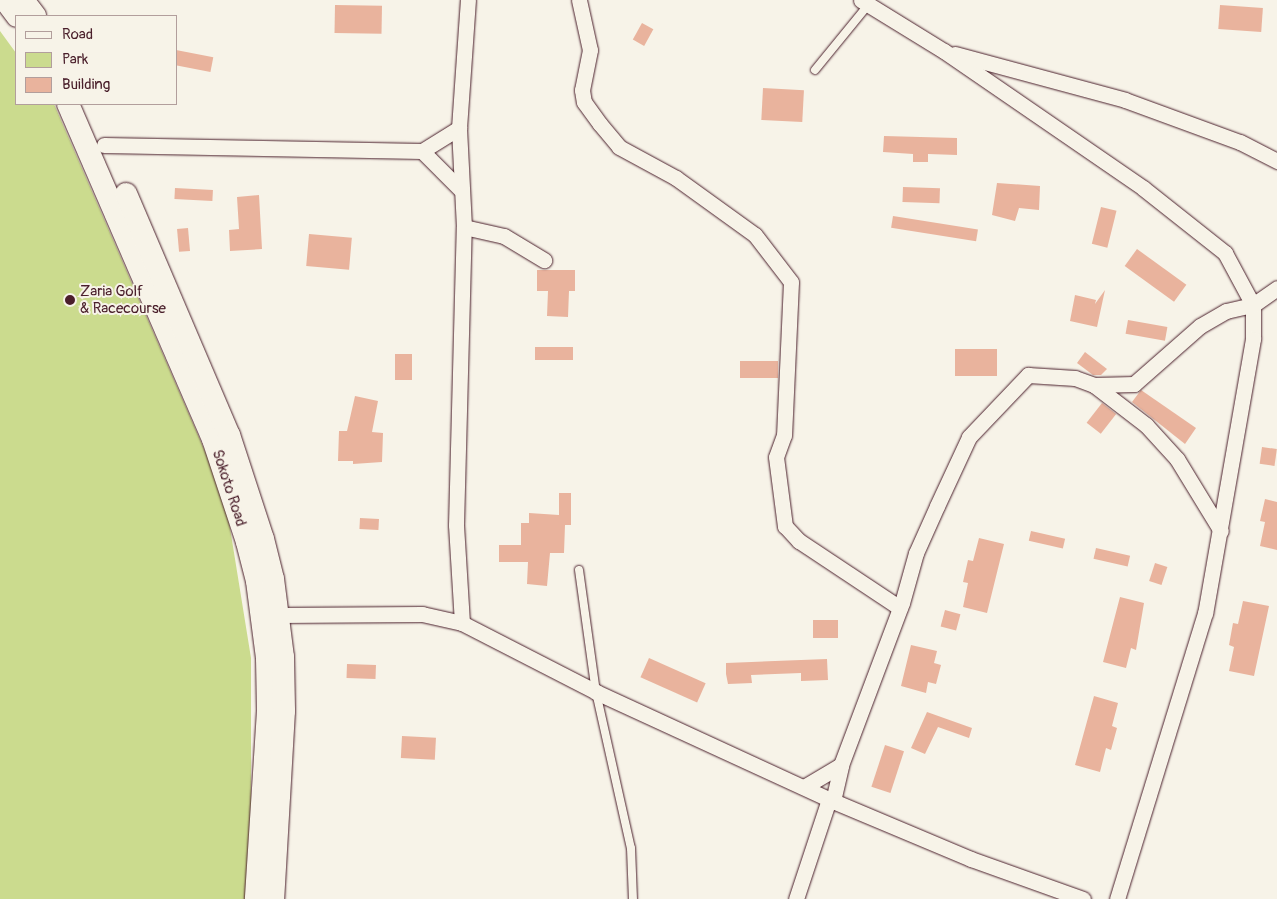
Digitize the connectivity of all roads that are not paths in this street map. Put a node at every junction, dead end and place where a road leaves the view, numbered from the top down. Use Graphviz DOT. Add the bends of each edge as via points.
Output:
graph roads {
  1 [pos="5,0"];
  2 [pos="24,0"];
  3 [pos="468,0"];
  4 [pos="579,0"];
  5 [pos="864,2"];
  6 [pos="16,15"];
  7 [pos="34,15"];
  8 [pos="944,51"];
  9 [pos="815,70"];
  10 [pos="68,105"];
  11 [pos="85,105"];
  12 [pos="459,128"];
  13 [pos="104,145"];
  14 [pos="422,151"];
  15 [pos="1277,161"];
  16 [pos="460,189"];
  17 [pos="464,227"];
  18 [pos="544,260"];
  19 [pos="1277,288"];
  20 [pos="1252,305"];
  21 [pos="1094,385"];
  22 [pos="1221,531"];
  23 [pos="579,570"];
  24 [pos="900,608"];
  25 [pos="279,615"];
  26 [pos="462,623"];
  27 [pos="596,692"];
  28 [pos="841,765"];
  29 [pos="804,787"];
  30 [pos="831,800"];
  31 [pos="256,899"];
  32 [pos="272,899"];
  33 [pos="632,899"];
  34 [pos="796,899"];
  35 [pos="1083,899"];
  36 [pos="1117,899"];
  1 -- 6 [label="main road"];
  2 -- 7 [label="main road"];
  3 -- 12 [label="street"];
  4 -- 24 [label="street" via="590,50 582,90 584,102 600,124 619,147 676,178 755,235 791,282 784,435 776,457 785,526 798,541"];
  5 -- 8 [label="street"];
  5 -- 9 [label="lane"];
  8 -- 15 [label="street" via="1124,100 1240,142"];
  8 -- 20 [label="street" via="1143,188 1225,253"];
  10 -- 31 [label="main road, Sokoto Road" via="213,439 248,542 257,581 267,658 268,711"];
  11 -- 13 [label="main road, Sokoto Road"];
  12 -- 14 [label="street"];
  12 -- 16 [label="street"];
  13 -- 14 [label="street"];
  13 -- 25 [label="main road, Sokoto Road" via="229,435 264,539"];
  14 -- 16 [label="street"];
  16 -- 17 [label="street"];
  17 -- 18 [label="street" via="504,236"];
  17 -- 26 [label="street" via="456,524"];
  19 -- 20 [label="street"];
  20 -- 21 [label="street" via="1226,311 1200,326 1134,384"];
  20 -- 22 [label="street" via="1254,339"];
  21 -- 22 [label="street" via="1146,424 1178,459"];
  21 -- 24 [label="street" via="1075,378 1028,375 969,437 916,552"];
  22 -- 36 [label="street" via="1205,613"];
  23 -- 27 [label="lane"];
  24 -- 28 [label="street"];
  25 -- 26 [label="street" via="422,614"];
  25 -- 32 [label="main road, Sokoto Road" via="284,711"];
  26 -- 27 [label="street"];
  27 -- 29 [label="street"];
  27 -- 33 [label="lane" via="632,848"];
  28 -- 29 [label="street"];
  28 -- 30 [label="street"];
  29 -- 30 [label="street"];
  30 -- 34 [label="street"];
  30 -- 35 [label="street" via="970,859"];
}
